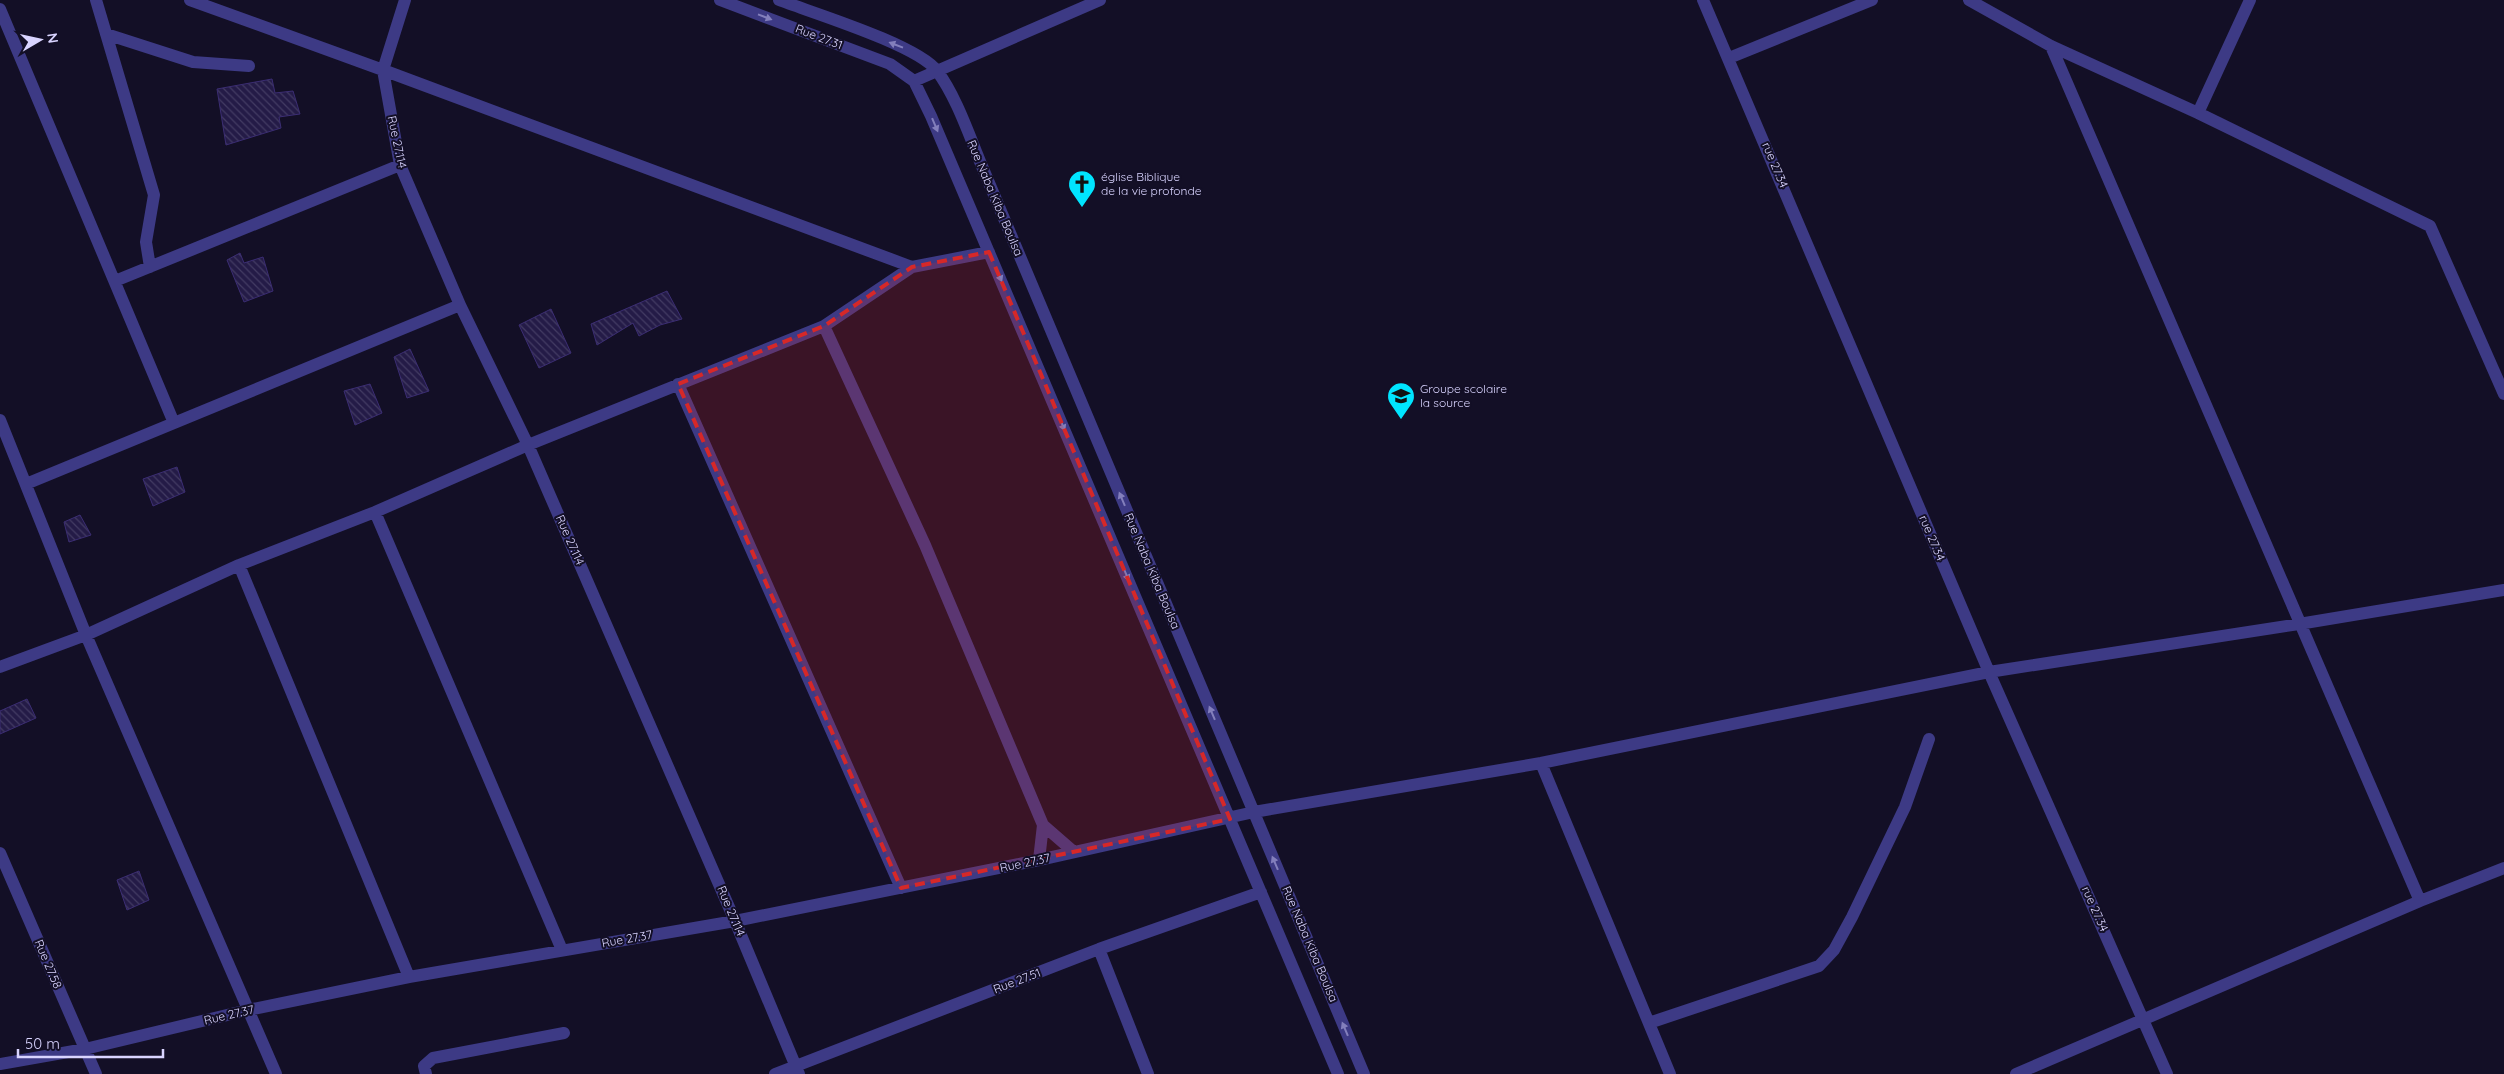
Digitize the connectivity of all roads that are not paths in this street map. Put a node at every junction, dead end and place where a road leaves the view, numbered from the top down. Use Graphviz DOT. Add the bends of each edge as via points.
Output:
graph roads {
  1 [pos="96,0"];
  2 [pos="190,0"];
  3 [pos="405,0"];
  4 [pos="720,0"];
  5 [pos="779,0"];
  6 [pos="1100,0"];
  7 [pos="1704,0"];
  8 [pos="1872,0"];
  9 [pos="1969,0"];
  10 [pos="2250,0"];
  11 [pos="0,9"];
  12 [pos="106,34"];
  13 [pos="2051,46"];
  14 [pos="1730,58"];
  15 [pos="249,66"];
  16 [pos="383,70"];
  17 [pos="937,70"];
  18 [pos="914,81"];
  19 [pos="2198,113"];
  20 [pos="400,165"];
  21 [pos="989,252"];
  22 [pos="150,267"];
  23 [pos="912,268"];
  24 [pos="115,281"];
  25 [pos="460,305"];
  26 [pos="824,326"];
  27 [pos="678,384"];
  28 [pos="2504,394"];
  29 [pos="0,420"];
  30 [pos="174,423"];
  31 [pos="528,445"];
  32 [pos="26,484"];
  33 [pos="375,512"];
  34 [pos="239,566"];
  35 [pos="2504,590"];
  36 [pos="2299,624"];
  37 [pos="86,635"];
  38 [pos="0,667"];
  39 [pos="1989,672"];
  40 [pos="1929,739"];
  41 [pos="1541,763"];
  42 [pos="1254,812"];
  43 [pos="1230,819"];
  44 [pos="1043,825"];
  45 [pos="1074,852"];
  46 [pos="0,853"];
  47 [pos="1039,860"];
  48 [pos="2504,868"];
  49 [pos="901,888"];
  50 [pos="1261,892"];
  51 [pos="2420,901"];
  52 [pos="735,921"];
  53 [pos="1099,949"];
  54 [pos="562,950"];
  55 [pos="409,977"];
  56 [pos="248,1010"];
  57 [pos="2143,1018"];
  58 [pos="1649,1023"];
  59 [pos="564,1033"];
  60 [pos="85,1049"];
  61 [pos="0,1064"];
  62 [pos="797,1070"];
  63 [pos="96,1074"];
  64 [pos="276,1074"];
  65 [pos="426,1074"];
  66 [pos="775,1074"];
  67 [pos="1148,1074"];
  68 [pos="1338,1074"];
  69 [pos="1364,1074"];
  70 [pos="1670,1074"];
  71 [pos="2016,1074"];
  72 [pos="2167,1074"];
  1 -- 12 [label="street"];
  2 -- 16 [label="street"];
  3 -- 16 [label="street, Rue 27.114"];
  4 -- 18 [label="street, Rue 27.31, one-way" via="890,64"];
  17 -- 5 [label="street, Rue 27.31, one-way" via="912,51"];
  6 -- 17 [label="street"];
  7 -- 14 [label="street, rue 27.34"];
  8 -- 14 [label="street"];
  9 -- 13 [label="street"];
  10 -- 19 [label="street"];
  11 -- 24 [label="street"];
  12 -- 15 [label="street" via="193,62"];
  12 -- 22 [label="street" via="154,195 146,242"];
  13 -- 19 [label="street"];
  13 -- 36 [label="street"];
  14 -- 39 [label="street, rue 27.34"];
  16 -- 20 [label="street, Rue 27.114"];
  16 -- 23 [label="street"];
  17 -- 18 [label="street"];
  42 -- 17 [label="street, Rue Naba Kiba Boulsa, one-way" via="957,108"];
  18 -- 21 [label="street, Rue Naba Kiba Boulsa, one-way"];
  19 -- 28 [label="street" via="2430,226"];
  20 -- 22 [label="street"];
  20 -- 25 [label="street, Rue 27.114"];
  21 -- 23 [label="street"];
  21 -- 43 [label="street, Rue Naba Kiba Boulsa, one-way"];
  22 -- 24 [label="street"];
  23 -- 26 [label="street"];
  24 -- 30 [label="street"];
  25 -- 30 [label="street"];
  25 -- 31 [label="street, Rue 27.114"];
  26 -- 27 [label="street"];
  26 -- 44 [label="street" via="925,545"];
  27 -- 31 [label="street"];
  27 -- 49 [label="street"];
  29 -- 32 [label="street"];
  30 -- 32 [label="street"];
  31 -- 33 [label="street"];
  31 -- 52 [label="street, Rue 27.114"];
  32 -- 37 [label="street"];
  33 -- 34 [label="street"];
  33 -- 54 [label="street"];
  34 -- 37 [label="street"];
  34 -- 55 [label="street"];
  35 -- 36 [label="street, Rue 27.37"];
  36 -- 39 [label="street, Rue 27.37"];
  36 -- 51 [label="street"];
  37 -- 38 [label="street"];
  37 -- 56 [label="street"];
  39 -- 41 [label="street, Rue 27.37"];
  39 -- 57 [label="street, rue 27.34"];
  40 -- 58 [label="street" via="1901,815 1852,917 1834,950 1819,966"];
  41 -- 42 [label="street, Rue 27.37"];
  41 -- 58 [label="street"];
  42 -- 43 [label="street, Rue 27.37"];
  69 -- 42 [label="street, Rue Naba Kiba Boulsa, one-way"];
  43 -- 45 [label="street, Rue 27.37"];
  43 -- 50 [label="street, Rue Naba Kiba Boulsa"];
  44 -- 45 [label="street"];
  44 -- 47 [label="street"];
  45 -- 47 [label="street, Rue 27.37"];
  46 -- 60 [label="street, Rue 27.58"];
  47 -- 49 [label="street, Rue 27.37"];
  48 -- 51 [label="street"];
  49 -- 52 [label="street, Rue 27.37"];
  50 -- 53 [label="street, Rue 27.51"];
  50 -- 68 [label="street, Rue Naba Kiba Boulsa"];
  51 -- 57 [label="street"];
  52 -- 54 [label="street, Rue 27.37"];
  52 -- 62 [label="street, Rue 27.114"];
  53 -- 62 [label="street, Rue 27.51"];
  53 -- 67 [label="street"];
  54 -- 55 [label="street, Rue 27.37"];
  55 -- 56 [label="street, Rue 27.37"];
  56 -- 60 [label="street, Rue 27.37"];
  56 -- 64 [label="street"];
  57 -- 71 [label="street"];
  57 -- 72 [label="street, rue 27.34"];
  58 -- 70 [label="street"];
  59 -- 65 [label="street" via="433,1058 424,1066"];
  60 -- 61 [label="street, Rue 27.37"];
  60 -- 63 [label="street, Rue 27.58"];
  62 -- 66 [label="street, Rue 27.51"];
}
